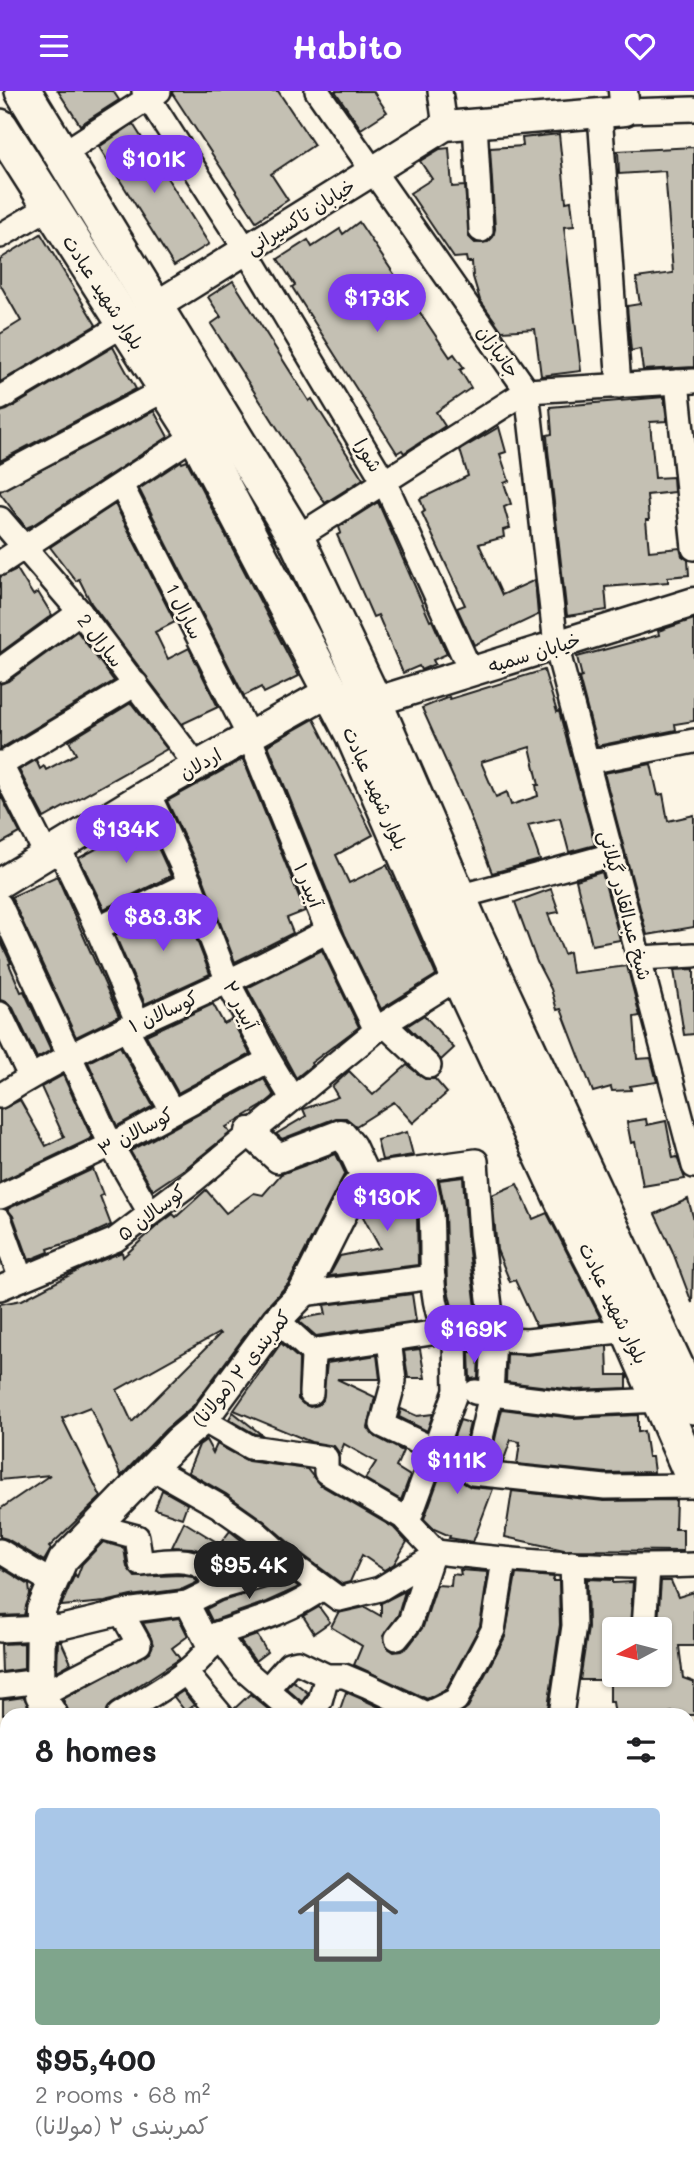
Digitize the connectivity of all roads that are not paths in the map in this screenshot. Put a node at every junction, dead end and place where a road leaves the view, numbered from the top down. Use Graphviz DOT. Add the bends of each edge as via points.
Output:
graph roads {
  1 [pos="23,91"];
  2 [pos="317,91"];
  3 [pos="440,91"];
  4 [pos="150,93"];
  5 [pos="616,105"];
  6 [pos="694,109"];
  7 [pos="475,123"];
  8 [pos="445,126"];
  9 [pos="4,142"];
  10 [pos="62,154"];
  11 [pos="373,171"];
  12 [pos="49,207"];
  13 [pos="481,230"];
  14 [pos="0,236"];
  15 [pos="246,250"];
  16 [pos="156,306"];
  17 [pos="125,324"];
  18 [pos="685,382"];
  19 [pos="618,386"];
  20 [pos="166,389"];
  21 [pos="527,391"];
  22 [pos="0,398"];
  23 [pos="196,435"];
  24 [pos="0,477"];
  25 [pos="385,483"];
  26 [pos="121,485"];
  27 [pos="0,519"];
  28 [pos="296,538"];
  29 [pos="694,548"];
  30 [pos="25,549"];
  31 [pos="0,563"];
  32 [pos="694,601"];
  33 [pos="80,612"];
  34 [pos="556,645"];
  35 [pos="0,670"];
  36 [pos="471,672"];
  37 [pos="136,684"];
  38 [pos="330,691"];
  39 [pos="374,702"];
  40 [pos="249,736"];
  41 [pos="694,742"];
  42 [pos="588,762"];
  43 [pos="1,764"];
  44 [pos="196,765"];
  45 [pos="148,793"];
  46 [pos="52,850"];
  47 [pos="612,855"];
  48 [pos="190,883"];
  49 [pos="1,885"];
  50 [pos="458,897"];
  51 [pos="97,928"];
  52 [pos="328,931"];
  53 [pos="694,955"];
  54 [pos="640,958"];
  55 [pos="458,977"];
  56 [pos="228,982"];
  57 [pos="0,1014"];
  58 [pos="132,1025"];
  59 [pos="380,1027"];
  60 [pos="69,1056"];
  61 [pos="269,1060"];
  62 [pos="429,1066"];
  63 [pos="30,1076"];
  64 [pos="684,1082"];
  65 [pos="0,1096"];
  66 [pos="292,1098"];
  67 [pos="172,1111"];
  68 [pos="250,1132"];
  69 [pos="111,1145"];
  70 [pos="694,1166"];
  71 [pos="423,1169"];
  72 [pos="365,1176"];
  73 [pos="0,1197"];
  74 [pos="150,1213"];
  75 [pos="0,1221"];
  76 [pos="433,1277"];
  77 [pos="11,1283"];
  78 [pos="302,1294"];
  79 [pos="278,1320"];
  80 [pos="629,1330"];
  81 [pos="450,1334"];
  82 [pos="495,1339"];
  83 [pos="389,1340"];
  84 [pos="311,1351"];
  85 [pos="456,1391"];
  86 [pos="312,1394"];
  87 [pos="491,1394"];
  88 [pos="660,1400"];
  89 [pos="694,1406"];
  90 [pos="203,1420"];
  91 [pos="435,1450"];
  92 [pos="152,1468"];
  93 [pos="694,1479"];
  94 [pos="694,1486"];
  95 [pos="408,1522"];
  96 [pos="96,1526"];
  97 [pos="0,1551"];
  98 [pos="433,1555"];
  99 [pos="504,1560"];
  100 [pos="572,1563"];
  101 [pos="694,1565"];
  102 [pos="294,1566"];
  103 [pos="648,1567"];
  104 [pos="53,1583"];
  105 [pos="217,1588"];
  106 [pos="322,1588"];
  107 [pos="187,1603"];
  108 [pos="121,1612"];
  109 [pos="645,1617"];
  110 [pos="41,1629"];
  111 [pos="0,1630"];
  112 [pos="397,1638"];
  113 [pos="213,1641"];
  114 [pos="185,1672"];
  115 [pos="327,1676"];
  116 [pos="0,1686"];
  117 [pos="267,1689"];
  118 [pos="48,1704"];
  119 [pos="138,1708"];
  120 [pos="207,1708"];
  121 [pos="288,1708"];
  122 [pos="315,1708"];
  123 [pos="411,1708"];
  124 [pos="439,1708"];
  125 [pos="562,1708"];
  1 -- 10 [label="main road, بلوار شهید عبادت"];
  2 -- 11 [label="street, جانبازان"];
  3 -- 8 [label="street"];
  4 -- 10 [label="street"];
  4 -- 15 [label="street, شورا"];
  5 -- 6 [label="street"];
  5 -- 7 [label="street"];
  5 -- 19 [label="street"];
  7 -- 8 [label="street"];
  7 -- 13 [label="street"];
  8 -- 11 [label="street, خیابان تاکسیرانی"];
  9 -- 12 [label="main road, بلوار شهید عبادت"];
  10 -- 16 [label="main road, بلوار شهید عبادت"];
  11 -- 15 [label="street, خیابان تاکسیرانی"];
  11 -- 21 [label="street, جانبازان"];
  12 -- 14 [label="street"];
  12 -- 17 [label="main road, بلوار شهید عبادت"];
  15 -- 16 [label="street, خیابان تاکسیرانی"];
  15 -- 25 [label="street, شورا"];
  16 -- 28 [label="main road, بلوار شهید عبادت"];
  17 -- 20 [label="main road, بلوار شهید عبادت"];
  17 -- 22 [label="street"];
  18 -- 19 [label="street"];
  18 -- 29 [label="street"];
  19 -- 21 [label="street"];
  20 -- 23 [label="main road, بلوار شهید عبادت"];
  20 -- 24 [label="street"];
  21 -- 25 [label="street"];
  21 -- 34 [label="street, جانبازان"];
  23 -- 26 [label="street"];
  23 -- 38 [label="main road, بلوار شهید عبادت"];
  25 -- 28 [label="street"];
  25 -- 36 [label="street, شورا"];
  26 -- 30 [label="street"];
  26 -- 40 [label="street, سارال 1"];
  27 -- 30 [label="street, سارال 2"];
  28 -- 39 [label="main road, بلوار شهید عبادت"];
  30 -- 31 [label="street"];
  30 -- 33 [label="street, سارال 2"];
  32 -- 34 [label="street, خیابان سمیه"];
  33 -- 35 [label="street"];
  33 -- 37 [label="street, سارال 2"];
  34 -- 36 [label="street, خیابان سمیه"];
  34 -- 42 [label="street, شیخ عبدالقادر گیلانی"];
  36 -- 39 [label="street, خیابان سمیه"];
  37 -- 43 [label="street"];
  37 -- 44 [label="street, سارال 2"];
  38 -- 39 [label="street"];
  38 -- 40 [label="street, اردلان"];
  38 -- 55 [label="main road, بلوار شهید عبادت"];
  39 -- 50 [label="main road, بلوار شهید عبادت"];
  40 -- 44 [label="street, اردلان"];
  40 -- 52 [label="street, آبیدر ۱"];
  41 -- 42 [label="street"];
  42 -- 47 [label="street, شیخ عبدالقادر گیلانی"];
  43 -- 46 [label="street"];
  44 -- 45 [label="street, اردلان"];
  45 -- 46 [label="street, اردلان"];
  45 -- 48 [label="street, آبیدر ۲"];
  46 -- 49 [label="street, اردلان"];
  46 -- 51 [label="street"];
  47 -- 50 [label="street"];
  47 -- 54 [label="street, شیخ عبدالقادر گیلانی"];
  48 -- 51 [label="street"];
  48 -- 56 [label="street, آبیدر ۲"];
  49 -- 60 [label="street"];
  50 -- 89 [label="main road, بلوار شهید عبادت"];
  51 -- 58 [label="street"];
  52 -- 56 [label="street, کوسالان ۱"];
  52 -- 59 [label="street, آبیدر ۱"];
  53 -- 54 [label="street"];
  54 -- 64 [label="street, شیخ عبدالقادر گیلانی"];
  55 -- 59 [label="street, کوسالان ۵"];
  55 -- 80 [label="main road, بلوار شهید عبادت"];
  56 -- 58 [label="street, کوسالان ۱"];
  56 -- 61 [label="street, آبیدر ۲"];
  57 -- 63 [label="street"];
  58 -- 60 [label="street, کوسالان ۱"];
  58 -- 67 [label="street"];
  59 -- 62 [label="street"];
  59 -- 66 [label="street, کوسالان ۵"];
  60 -- 63 [label="street, کوسالان ۱"];
  60 -- 69 [label="street"];
  61 -- 66 [label="street, آبیدر ۲"];
  61 -- 67 [label="street, کوسالان ۳"];
  63 -- 65 [label="street, کوسالان ۱"];
  64 -- 70 [label="street, شیخ عبدالقادر گیلانی"];
  66 -- 68 [label="street, کوسالان ۵"];
  67 -- 69 [label="street, کوسالان ۳"];
  68 -- 72 [label="street" via="278,1158 341,1134"];
  68 -- 74 [label="street, کوسالان ۵"];
  69 -- 73 [label="street, کوسالان ۳"];
  69 -- 74 [label="street"];
  71 -- 72 [label="street"];
  71 -- 76 [label="street" via="431,1212"];
  71 -- 82 [label="street" via="476,1161"];
  72 -- 78 [label="street, کمربندی ۲ (مولانا)"];
  74 -- 77 [label="street, کوسالان ۵" via="115,1240"];
  75 -- 77 [label="street"];
  76 -- 78 [label="street"];
  76 -- 81 [label="street" via="439,1318"];
  78 -- 79 [label="street, کمربندی ۲ (مولانا)"];
  79 -- 84 [label="street"];
  79 -- 90 [label="street, کمربندی ۲ (مولانا)"];
  80 -- 82 [label="street" via="527,1341"];
  80 -- 88 [label="main road, بلوار شهید عبادت"];
  81 -- 82 [label="street"];
  81 -- 83 [label="street" via="417,1333 414,1338"];
  81 -- 85 [label="street"];
  82 -- 87 [label="street"];
  83 -- 84 [label="street"];
  83 -- 91 [label="street" via="394,1381 382,1425"];
  84 -- 86 [label="street"];
  85 -- 87 [label="street"];
  85 -- 91 [label="street"];
  87 -- 88 [label="street" via="574,1404"];
  87 -- 94 [label="street" via="473,1473 605,1487"];
  88 -- 93 [label="main road, بلوار شهید عبادت"];
  90 -- 92 [label="street, کمربندی ۲ (مولانا)"];
  90 -- 95 [label="street" via="250,1447 326,1458 326,1472"];
  91 -- 95 [label="street"];
  92 -- 96 [label="street, کمربندی ۲ (مولانا)"];
  92 -- 102 [label="street" via="219,1506"];
  95 -- 98 [label="street"];
  96 -- 104 [label="street, کمربندی ۲ (مولانا)" via="63,1560"];
  96 -- 105 [label="street" via="137,1537 141,1564 176,1561 198,1565 207,1570"];
  97 -- 104 [label="street"];
  98 -- 99 [label="street"];
  98 -- 106 [label="street" via="380,1589 339,1599"];
  98 -- 112 [label="street" via="410,1622"];
  99 -- 100 [label="street"];
  99 -- 124 [label="street" via="494,1630 456,1700"];
  100 -- 103 [label="street"];
  100 -- 125 [label="street" via="574,1626"];
  101 -- 103 [label="street"];
  102 -- 105 [label="street"];
  102 -- 106 [label="street"];
  103 -- 109 [label="street"];
  104 -- 110 [label="street, کمربندی ۲ (مولانا)" via="41,1610"];
  105 -- 107 [label="street"];
  106 -- 113 [label="street"];
  107 -- 108 [label="street"];
  107 -- 113 [label="street"];
  108 -- 110 [label="street"];
  108 -- 118 [label="street" via="139,1644"];
  110 -- 111 [label="street"];
  110 -- 118 [label="street, کمربندی ۲ (مولانا)"];
  113 -- 114 [label="street"];
  113 -- 117 [label="street"];
  114 -- 119 [label="street"];
  114 -- 120 [label="street"];
  115 -- 117 [label="street" via="298,1662 289,1664"];
  115 -- 122 [label="street"];
  115 -- 123 [label="street" via="345,1676"];
  116 -- 118 [label="street"];
  117 -- 121 [label="street"];
}
